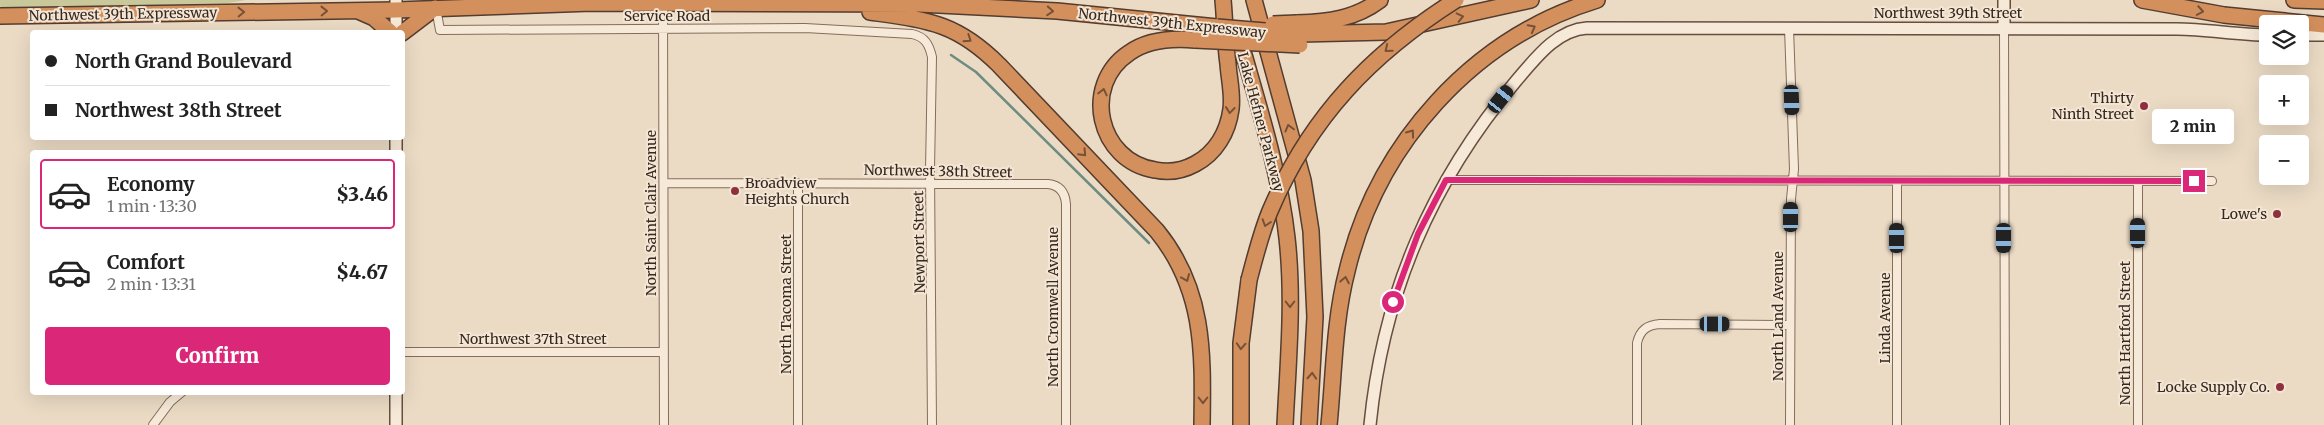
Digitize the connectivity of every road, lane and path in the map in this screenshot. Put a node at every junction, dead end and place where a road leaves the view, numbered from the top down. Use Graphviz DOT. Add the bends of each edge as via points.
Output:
graph roads {
  1 [pos="1223,0"];
  2 [pos="1229,0"];
  3 [pos="1254,0"];
  4 [pos="1265,0"];
  5 [pos="1380,0"];
  6 [pos="1456,0"];
  7 [pos="1531,0"];
  8 [pos="1597,0"];
  9 [pos="2142,0"];
  10 [pos="2294,0"];
  11 [pos="2004,1"];
  12 [pos="2324,1"];
  13 [pos="663,2"];
  14 [pos="809,4"];
  15 [pos="396,5"];
  16 [pos="436,8"];
  17 [pos="357,10"];
  18 [pos="0,16"];
  19 [pos="2324,25"];
  20 [pos="2004,27"];
  21 [pos="1789,28"];
  22 [pos="664,29"];
  23 [pos="388,30"];
  24 [pos="396,30"];
  25 [pos="405,31"];
  26 [pos="1299,34"];
  27 [pos="916,35"];
  28 [pos="2259,35"];
  29 [pos="2309,35"];
  30 [pos="2324,36"];
  31 [pos="1271,60"];
  32 [pos="1446,180"];
  33 [pos="2004,181"];
  34 [pos="2138,181"];
  35 [pos="1792,182"];
  36 [pos="1897,182"];
  37 [pos="2212,182"];
  38 [pos="664,183"];
  39 [pos="798,183"];
  40 [pos="930,183"];
  41 [pos="1061,190"];
  42 [pos="1790,324"];
  43 [pos="405,352"];
  44 [pos="664,352"];
  45 [pos="178,395"];
  46 [pos="396,395"];
  47 [pos="153,425"];
  48 [pos="396,425"];
  49 [pos="664,425"];
  50 [pos="798,425"];
  51 [pos="932,425"];
  52 [pos="1066,425"];
  53 [pos="1202,425"];
  54 [pos="1241,425"];
  55 [pos="1285,425"];
  56 [pos="1309,425"];
  57 [pos="1329,425"];
  58 [pos="1370,425"];
  59 [pos="1637,425"];
  60 [pos="1790,425"];
  61 [pos="1897,425"];
  62 [pos="2005,425"];
  63 [pos="2138,425"];
  1 -- 26 [label="highway, one-way, bridge" via="1231,104 1221,140 1206,157 1183,169 1164,171 1138,165 1117,150 1104,128 1100,101 1108,75 1120,60 1138,47 1169,40 1195,40"];
  2 -- 55 [label="highway, Lake Hefner Parkway, one-way" via="1272,153 1286,230 1291,304"];
  3 -- 31 [label="highway, Lake Hefner Parkway"];
  4 -- 31 [label="highway"];
  5 -- 26 [label="highway" via="1360,13"];
  6 -- 54 [label="highway, one-way, bridge" via="1416,26 1375,59 1318,124 1288,173 1270,212 1249,280 1241,343"];
  26 -- 7 [label="highway, one-way" via="1386,32"];
  57 -- 8 [label="highway, one-way" via="1346,273 1371,199 1396,155 1419,122 1475,65 1530,28"];
  9 -- 19 [label="highway, one-way" via="2224,15"];
  10 -- 12 [label="highway"];
  11 -- 20 [label="main road"];
  13 -- 14 [label="highway, Northwest 39th Expressway"];
  13 -- 16 [label="highway, Northwest 39th Expressway"];
  13 -- 22 [label="street, North Saint Clair Avenue"];
  14 -- 26 [label="highway, Northwest 39th Expressway, one-way, bridge" via="999,7"];
  14 -- 53 [label="highway, one-way" via="929,20 967,38 999,65 1150,223 1178,261 1196,306 1201,342"];
  15 -- 16 [label="highway, Northwest 39th Expressway"];
  15 -- 17 [label="highway, Northwest 39th Expressway"];
  15 -- 24 [label="main road"];
  16 -- 22 [label="street, Service Road" via="440,30"];
  16 -- 25 [label="highway"];
  18 -- 17 [label="highway, Northwest 39th Expressway, one-way"];
  17 -- 23 [label="highway" via="374,18"];
  20 -- 21 [label="main road, Northwest 39th Street"];
  20 -- 28 [label="main road, Northwest 39th Street" via="2199,29"];
  20 -- 33 [label="street"];
  21 -- 32 [label="main road, Northwest 39th Street" via="1587,28 1569,31 1544,51 1509,89"];
  21 -- 35 [label="street, North Land Avenue"];
  22 -- 27 [label="street, Service Road" via="812,28"];
  22 -- 38 [label="street, North Saint Clair Avenue"];
  27 -- 40 [label="street, Newport Street" via="927,42 932,57"];
  29 -- 30 [label="main road"];
  56 -- 31 [label="highway, Lake Hefner Parkway, one-way" via="1315,308 1311,231 1302,180"];
  32 -- 35 [label="street"];
  32 -- 58 [label="main road" via="1418,234 1393,302 1378,360"];
  33 -- 34 [label="street"];
  33 -- 36 [label="street"];
  33 -- 62 [label="street"];
  34 -- 37 [label="street"];
  34 -- 63 [label="street, North Hartford Street"];
  35 -- 36 [label="street"];
  35 -- 42 [label="street, North Land Avenue"];
  36 -- 61 [label="street, Linda Avenue"];
  38 -- 39 [label="street, Northwest 38th Street"];
  38 -- 44 [label="street, North Saint Clair Avenue"];
  39 -- 40 [label="street, Northwest 38th Street"];
  39 -- 50 [label="street, North Tacoma Street"];
  40 -- 41 [label="street, Northwest 38th Street" via="1048,184"];
  40 -- 51 [label="street, Newport Street"];
  41 -- 52 [label="street, North Cromwell Avenue" via="1066,204"];
  42 -- 59 [label="street" via="1660,324 1644,329 1637,343"];
  42 -- 60 [label="street, North Land Avenue"];
  43 -- 44 [label="street, Northwest 37th Street"];
  44 -- 49 [label="street, North Saint Clair Avenue"];
  45 -- 47 [label="street"];
  46 -- 48 [label="main road"];
}
